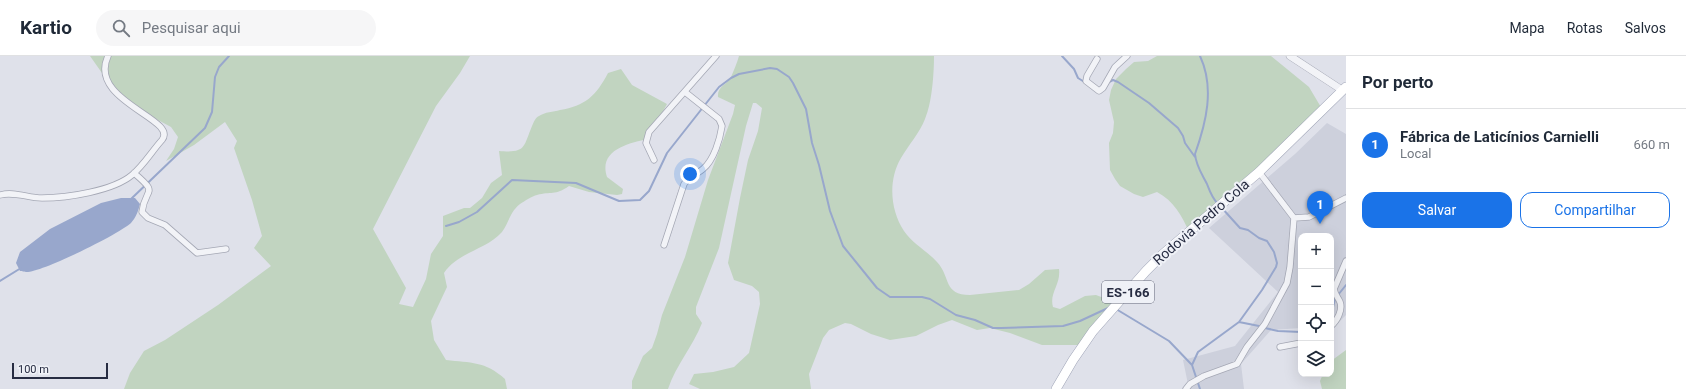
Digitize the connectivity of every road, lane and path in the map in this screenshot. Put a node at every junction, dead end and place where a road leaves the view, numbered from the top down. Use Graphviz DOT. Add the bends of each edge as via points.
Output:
graph roads {
  1 [pos="108,56"];
  2 [pos="716,56"];
  3 [pos="1127,56"];
  4 [pos="1290,56"];
  5 [pos="1097,59"];
  6 [pos="1344,88"];
  7 [pos="685,92"];
  8 [pos="654,160"];
  9 [pos="1259,172"];
  10 [pos="134,173"];
  11 [pos="0,194"];
  12 [pos="1346,198"];
  13 [pos="1294,218"];
  14 [pos="664,245"];
  15 [pos="226,249"];
  16 [pos="1346,261"];
  17 [pos="1334,323"];
  18 [pos="1298,344"];
  19 [pos="1280,347"];
  20 [pos="1056,389"];
  21 [pos="1186,389"];
  1 -- 10 [label="street" via="107,78 112,89 158,124 164,132 164,137"];
  2 -- 7 [label="street"];
  3 -- 5 [label="street" via="1115,67 1104,88 1099,91 1086,81"];
  4 -- 6 [label="street"];
  6 -- 9 [label="main road, Rodovia Pedro Cola / ES-166"];
  7 -- 8 [label="street" via="647,137 646,143"];
  7 -- 14 [label="street" via="719,119 722,126 708,163 684,184"];
  9 -- 13 [label="street"];
  9 -- 20 [label="main road, Rodovia Pedro Cola / ES-166" via="1163,254 1083,345"];
  10 -- 11 [label="street" via="127,179 111,185 68,197 40,198"];
  10 -- 15 [label="street" via="150,191 142,212 145,216 166,226 197,253"];
  12 -- 13 [label="street" via="1309,217"];
  13 -- 21 [label="street" via="1287,283 1265,324 1237,364 1197,380"];
  16 -- 17 [label="street" via="1334,289 1341,310"];
  18 -- 19 [label="street"];
}
